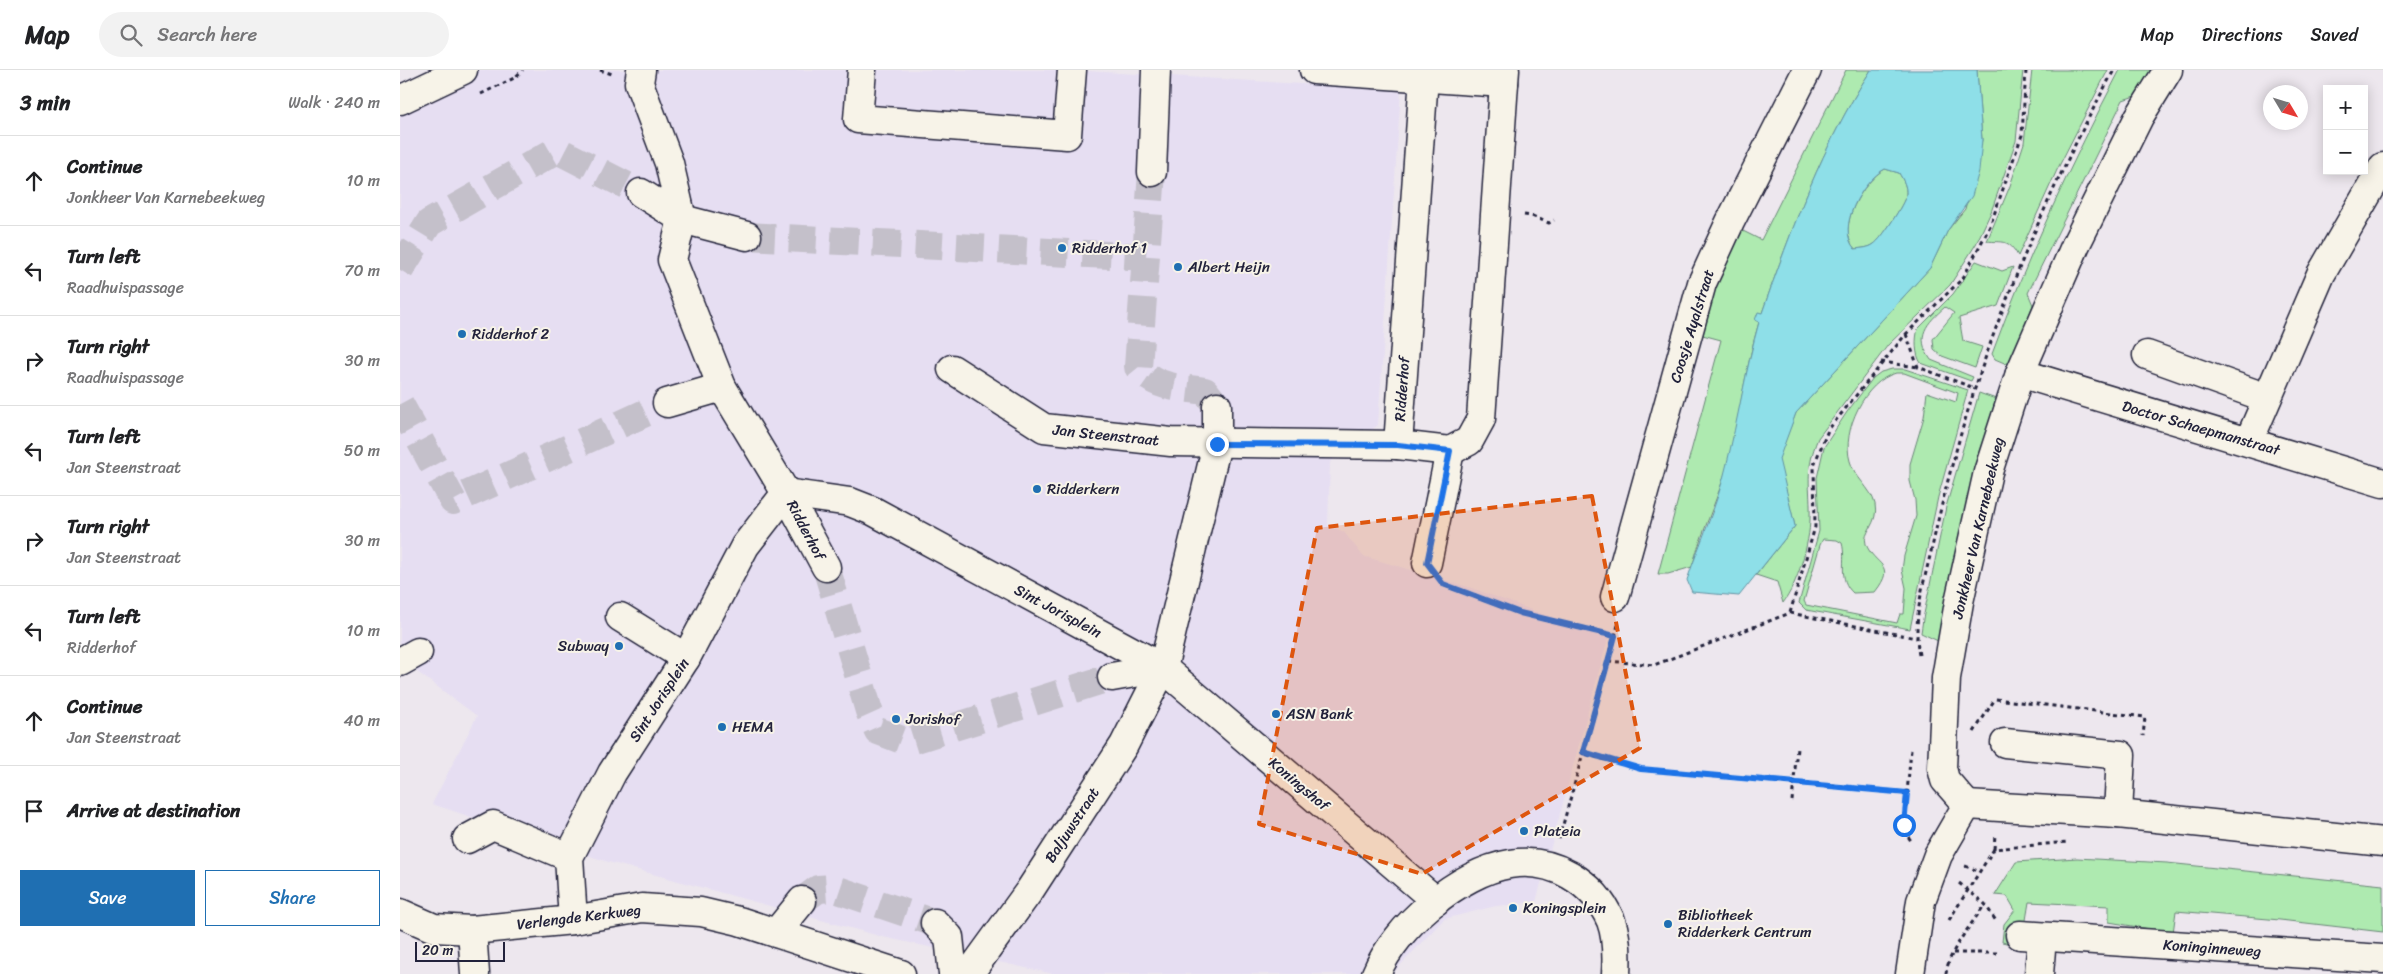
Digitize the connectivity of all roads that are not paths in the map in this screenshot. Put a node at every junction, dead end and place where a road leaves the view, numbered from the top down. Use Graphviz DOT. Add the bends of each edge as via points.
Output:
graph roads {
  1 [pos="463,70"];
  2 [pos="641,70"];
  3 [pos="862,70"];
  4 [pos="1072,70"];
  5 [pos="1156,70"];
  6 [pos="1314,70"];
  7 [pos="1807,70"];
  8 [pos="2168,70"];
  9 [pos="1504,76"];
  10 [pos="1424,77"];
  11 [pos="400,100"];
  12 [pos="2383,167"];
  13 [pos="1152,172"];
  14 [pos="641,193"];
  15 [pos="682,219"];
  16 [pos="746,236"];
  17 [pos="2146,355"];
  18 [pos="952,369"];
  19 [pos="2020,373"];
  20 [pos="722,386"];
  21 [pos="2267,398"];
  22 [pos="667,403"];
  23 [pos="1217,406"];
  24 [pos="2249,441"];
  25 [pos="1217,444"];
  26 [pos="1398,445"];
  27 [pos="1450,451"];
  28 [pos="2383,483"];
  29 [pos="786,493"];
  30 [pos="1427,563"];
  31 [pos="826,567"];
  32 [pos="1615,597"];
  33 [pos="620,617"];
  34 [pos="686,658"];
  35 [pos="1163,668"];
  36 [pos="1112,677"];
  37 [pos="2005,743"];
  38 [pos="1966,805"];
  39 [pos="2118,814"];
  40 [pos="467,839"];
  41 [pos="2383,842"];
  42 [pos="569,857"];
  43 [pos="802,901"];
  44 [pos="1436,901"];
  45 [pos="400,913"];
  46 [pos="574,920"];
  47 [pos="935,923"];
  48 [pos="472,930"];
  49 [pos="776,933"];
  50 [pos="2383,959"];
  51 [pos="475,974"];
  52 [pos="901,974"];
  53 [pos="953,974"];
  54 [pos="968,974"];
  55 [pos="1376,974"];
  56 [pos="1616,974"];
  57 [pos="1910,974"];
  58 [pos="2039,974"];
  1 -- 11 [label="street"];
  2 -- 15 [label="street" via="639,83 669,162"];
  3 -- 4 [label="street" via="858,119 1067,135"];
  5 -- 13 [label="street"];
  6 -- 10 [label="street"];
  7 -- 32 [label="street, Coosje Ayalstraat" via="1702,283"];
  8 -- 19 [label="street, Jonkheer Van Karnebeekweg" via="2139,117 2080,236"];
  9 -- 10 [label="street"];
  9 -- 27 [label="street" via="1481,419 1468,441"];
  10 -- 26 [label="street, Ridderhof"];
  12 -- 21 [label="street" via="2321,274"];
  14 -- 15 [label="street"];
  15 -- 16 [label="street"];
  15 -- 20 [label="street" via="672,260"];
  17 -- 21 [label="street"];
  18 -- 25 [label="street, Jan Steenstraat" via="1044,428"];
  19 -- 24 [label="street, Doctor Schaepmanstraat"];
  19 -- 38 [label="street, Jonkheer Van Karnebeekweg" via="1988,472 1946,678 1942,768 1945,780"];
  20 -- 22 [label="street"];
  20 -- 29 [label="street"];
  21 -- 24 [label="street"];
  23 -- 25 [label="street"];
  24 -- 28 [label="street, Doctor Schaepmanstraat"];
  25 -- 26 [label="street, Jan Steenstraat"];
  25 -- 35 [label="street"];
  26 -- 27 [label="street"];
  27 -- 30 [label="street"];
  29 -- 31 [label="street, Ridderhof"];
  29 -- 34 [label="street, Sint Jorisplein" via="745,546"];
  29 -- 35 [label="street, Sint Jorisplein" via="850,502 873,512"];
  33 -- 34 [label="street"];
  34 -- 42 [label="street, Sint Jorisplein" via="612,773"];
  35 -- 36 [label="street"];
  35 -- 44 [label="street, Koningshof"];
  35 -- 54 [label="street, Baljuwstraat" via="1124,745 1030,890"];
  37 -- 39 [label="street" via="2121,755"];
  38 -- 39 [label="street"];
  38 -- 57 [label="street" via="1938,855 1921,901"];
  39 -- 41 [label="street"];
  40 -- 42 [label="street" via="493,825"];
  42 -- 46 [label="street"];
  43 -- 49 [label="street"];
  44 -- 55 [label="street" via="1395,939"];
  44 -- 56 [label="street" via="1467,881 1509,864 1531,863 1551,867 1582,881 1597,897 1611,922 1617,953"];
  45 -- 48 [label="street, Verlengde Kerkweg" via="434,928"];
  46 -- 48 [label="street, Verlengde Kerkweg"];
  46 -- 49 [label="street, Verlengde Kerkweg" via="642,908 701,912"];
  47 -- 53 [label="street" via="949,937"];
  48 -- 51 [label="street"];
  49 -- 52 [label="street, Verlengde Kerkweg"];
  50 -- 58 [label="street, Koninginneweg" via="2013,939"];
}
